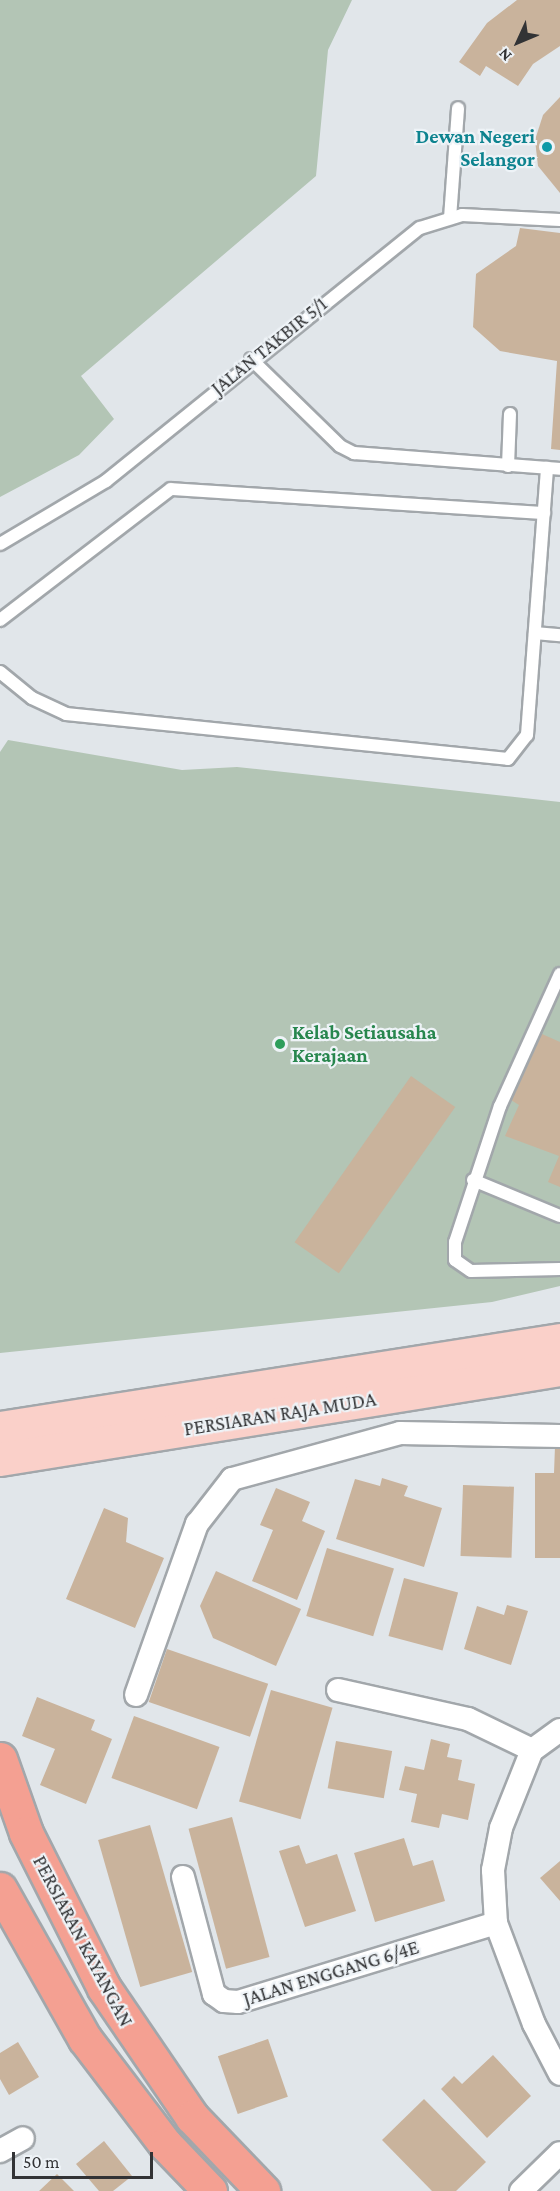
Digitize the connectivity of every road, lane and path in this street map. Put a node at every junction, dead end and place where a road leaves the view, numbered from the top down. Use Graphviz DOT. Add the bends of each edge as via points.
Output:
graph roads {
  1 [pos="458,108"];
  2 [pos="450,218"];
  3 [pos="560,219"];
  4 [pos="251,359"];
  5 [pos="510,414"];
  6 [pos="508,466"];
  7 [pos="554,469"];
  8 [pos="544,513"];
  9 [pos="0,544"];
  10 [pos="0,620"];
  11 [pos="536,633"];
  12 [pos="560,635"];
  13 [pos="0,672"];
  14 [pos="560,974"];
  15 [pos="473,1180"];
  16 [pos="560,1216"];
  17 [pos="560,1269"];
  18 [pos="560,1340"];
  19 [pos="560,1369"];
  20 [pos="0,1428"];
  21 [pos="560,1436"];
  22 [pos="0,1459"];
  23 [pos="338,1690"];
  24 [pos="136,1695"];
  25 [pos="560,1730"];
  26 [pos="532,1750"];
  27 [pos="0,1759"];
  28 [pos="26,1833"];
  29 [pos="183,1877"];
  30 [pos="0,1890"];
  31 [pos="60,1905"];
  32 [pos="496,1923"];
  33 [pos="0,1933"];
  34 [pos="48,1973"];
  35 [pos="560,2074"];
  36 [pos="22,2138"];
  37 [pos="0,2151"];
  38 [pos="560,2153"];
  39 [pos="210,2191"];
  40 [pos="263,2191"];
  41 [pos="521,2191"];
  1 -- 2 [label="lane"];
  2 -- 3 [label="lane, JALAN TAKBIR 5/1"];
  2 -- 4 [label="lane, JALAN TAKBIR 5/1" via="393,246"];
  4 -- 6 [label="lane" via="340,446 354,453"];
  4 -- 9 [label="lane, JALAN TAKBIR 5/1" via="106,481"];
  5 -- 6 [label="lane"];
  6 -- 7 [label="lane"];
  7 -- 8 [label="lane"];
  8 -- 10 [label="lane" via="171,489 161,491"];
  8 -- 11 [label="lane"];
  11 -- 12 [label="lane"];
  11 -- 13 [label="lane" via="527,735 516,754 499,760 66,714 32,699"];
  14 -- 15 [label="lane" via="519,1059"];
  15 -- 16 [label="lane"];
  15 -- 17 [label="lane" via="455,1242 455,1260 462,1267"];
  18 -- 20 [label="main road, PERSIARAN RAJA MUDA"];
  19 -- 22 [label="main road, PERSIARAN RAJA MUDA"];
  21 -- 24 [label="street" via="400,1433 232,1479 197,1524"];
  23 -- 26 [label="street" via="468,1719"];
  25 -- 26 [label="street"];
  26 -- 32 [label="street" via="501,1828 493,1870"];
  27 -- 28 [label="main road, PERSIARAN KAYANGAN"];
  28 -- 30 [label="main road" via="19,1870"];
  28 -- 31 [label="main road, PERSIARAN KAYANGAN"];
  29 -- 32 [label="street, JALAN ENGGANG 6/4E" via="214,1994 224,2001 238,2002"];
  30 -- 31 [label="main road" via="28,1889"];
  30 -- 34 [label="main road"];
  31 -- 40 [label="main road, PERSIARAN KAYANGAN" via="151,2062 192,2117"];
  32 -- 35 [label="street" via="534,2024"];
  33 -- 34 [label="main road"];
  34 -- 39 [label="main road" via="85,2039 129,2099"];
  36 -- 37 [label="street"];
  38 -- 41 [label="street"];
}
